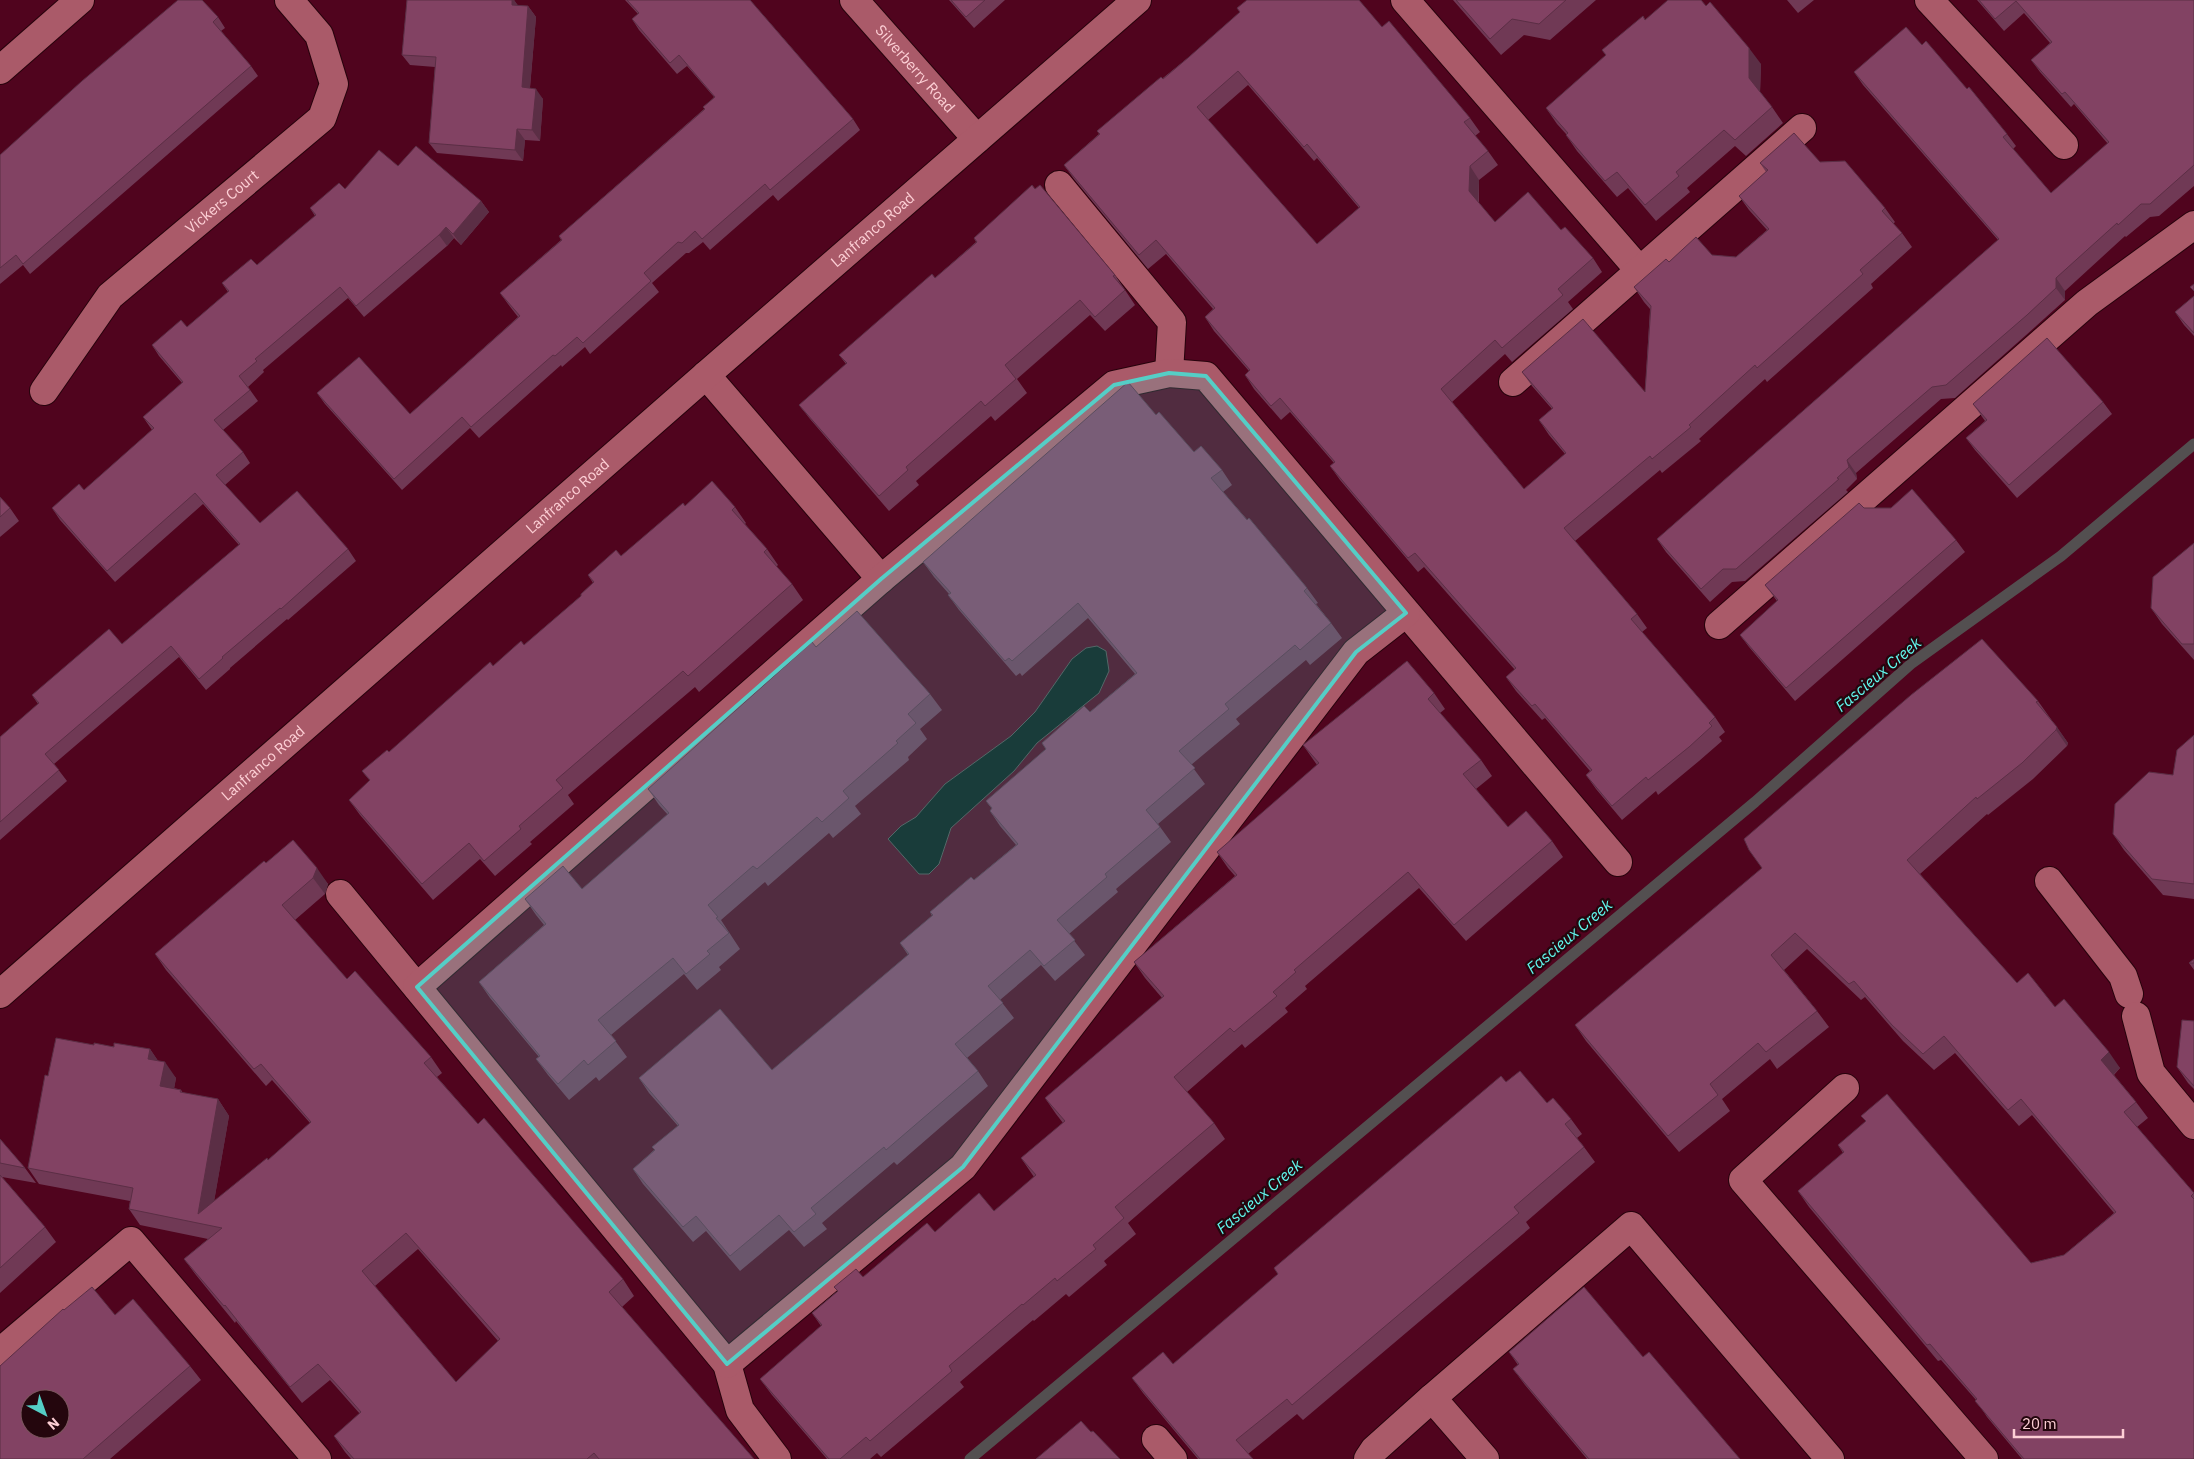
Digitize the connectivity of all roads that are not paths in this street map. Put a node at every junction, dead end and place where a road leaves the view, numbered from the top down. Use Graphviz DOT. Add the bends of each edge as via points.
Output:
graph roads {
  1 [pos="80,0"];
  2 [pos="289,0"];
  3 [pos="854,0"];
  4 [pos="1137,0"];
  5 [pos="1405,0"];
  6 [pos="1928,0"];
  7 [pos="0,70"];
  8 [pos="1802,128"];
  9 [pos="977,140"];
  10 [pos="2064,145"];
  11 [pos="1059,185"];
  12 [pos="2194,225"];
  13 [pos="1641,272"];
  14 [pos="1169,373"];
  15 [pos="706,375"];
  16 [pos="1513,382"];
  17 [pos="44,391"];
  18 [pos="881,579"];
  19 [pos="1406,613"];
  20 [pos="1720,625"];
  21 [pos="1618,862"];
  22 [pos="2049,881"];
  23 [pos="340,894"];
  24 [pos="417,987"];
  25 [pos="0,994"];
  26 [pos="1845,1088"];
  27 [pos="2194,1124"];
  28 [pos="0,1352"];
  29 [pos="727,1364"];
  30 [pos="1432,1398"];
  31 [pos="1156,1439"];
  32 [pos="317,1459"];
  33 [pos="777,1459"];
  34 [pos="1173,1459"];
  35 [pos="1368,1459"];
  36 [pos="1485,1459"];
  37 [pos="1830,1459"];
  38 [pos="1984,1459"];
  1 -- 7 [label="street"];
  2 -- 17 [label="street, Vickers Court" via="319,35 334,84 322,118 110,296"];
  3 -- 9 [label="street, Silverberry Road"];
  4 -- 9 [label="street, Lanfranco Road"];
  5 -- 13 [label="street"];
  6 -- 10 [label="street"];
  8 -- 13 [label="street"];
  9 -- 15 [label="street, Lanfranco Road"];
  11 -- 14 [label="street" via="1172,322"];
  12 -- 20 [label="street" via="2087,303"];
  13 -- 16 [label="street"];
  14 -- 18 [label="street" via="1114,385"];
  14 -- 19 [label="street" via="1206,376"];
  15 -- 18 [label="street"];
  15 -- 25 [label="street, Lanfranco Road"];
  18 -- 24 [label="street"];
  19 -- 21 [label="street"];
  19 -- 29 [label="street" via="1356,652 963,1167"];
  22 -- 27 [label="street" via="2123,976 2151,1073"];
  23 -- 24 [label="street"];
  24 -- 29 [label="street"];
  26 -- 38 [label="street" via="1743,1180"];
  28 -- 32 [label="street" via="131,1241"];
  29 -- 33 [label="street" via="740,1410"];
  30 -- 35 [label="street"];
  30 -- 36 [label="street"];
  30 -- 37 [label="street" via="1631,1226"];
  31 -- 34 [label="street"];
}
